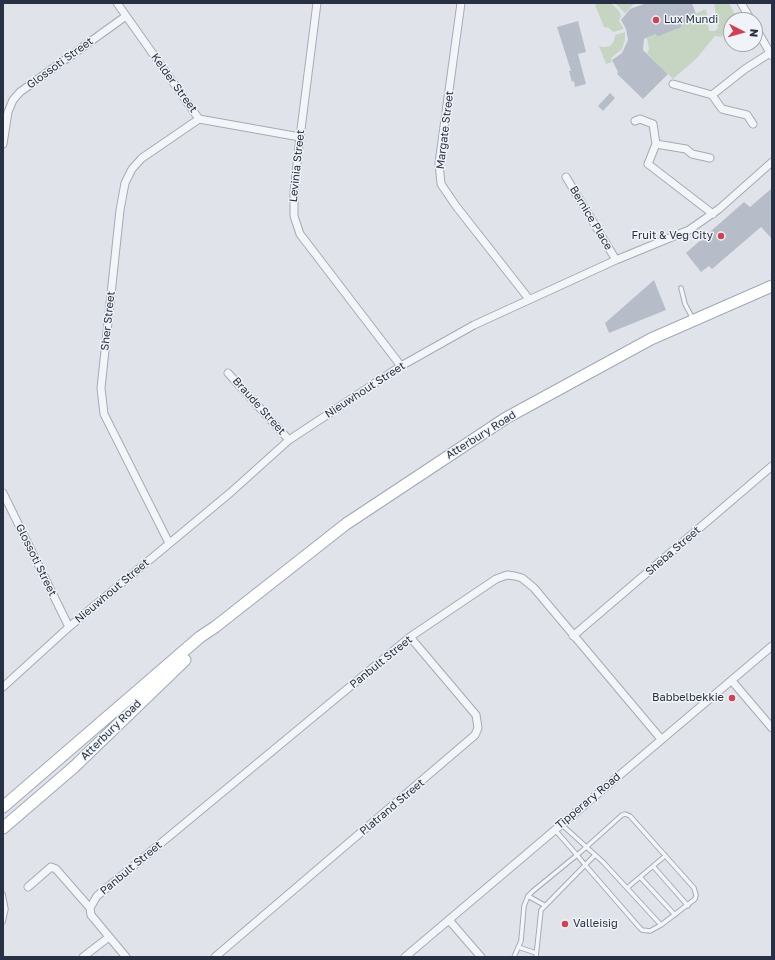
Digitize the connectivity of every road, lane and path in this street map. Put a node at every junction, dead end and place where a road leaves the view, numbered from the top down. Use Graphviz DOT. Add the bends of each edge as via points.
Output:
graph roads {
  1 [pos="117,3"];
  2 [pos="317,3"];
  3 [pos="461,3"];
  4 [pos="741,3"];
  5 [pos="746,12"];
  6 [pos="126,16"];
  7 [pos="763,41"];
  8 [pos="771,55"];
  9 [pos="673,84"];
  10 [pos="712,95"];
  11 [pos="199,119"];
  12 [pos="634,121"];
  13 [pos="753,124"];
  14 [pos="300,137"];
  15 [pos="3,144"];
  16 [pos="656,144"];
  17 [pos="710,158"];
  18 [pos="772,162"];
  19 [pos="566,177"];
  20 [pos="713,214"];
  21 [pos="616,260"];
  22 [pos="772,286"];
  23 [pos="681,288"];
  24 [pos="529,299"];
  25 [pos="694,320"];
  26 [pos="401,366"];
  27 [pos="228,373"];
  28 [pos="289,440"];
  29 [pos="772,466"];
  30 [pos="3,493"];
  31 [pos="169,543"];
  32 [pos="69,627"];
  33 [pos="215,627"];
  34 [pos="573,636"];
  35 [pos="410,637"];
  36 [pos="772,646"];
  37 [pos="732,681"];
  38 [pos="3,687"];
  39 [pos="772,728"];
  40 [pos="661,739"];
  41 [pos="3,807"];
  42 [pos="561,824"];
  43 [pos="3,828"];
  44 [pos="555,829"];
  45 [pos="586,847"];
  46 [pos="577,855"];
  47 [pos="595,855"];
  48 [pos="665,856"];
  49 [pos="586,866"];
  50 [pos="653,866"];
  51 [pos="640,877"];
  52 [pos="28,887"];
  53 [pos="627,888"];
  54 [pos="3,894"];
  55 [pos="528,896"];
  56 [pos="544,905"];
  57 [pos="688,906"];
  58 [pos="90,908"];
  59 [pos="675,915"];
  60 [pos="449,920"];
  61 [pos="3,922"];
  62 [pos="661,926"];
  63 [pos="109,937"];
  64 [pos="518,947"];
  65 [pos="536,955"];
  66 [pos="83,957"];
  67 [pos="126,957"];
  68 [pos="215,957"];
  69 [pos="405,957"];
  70 [pos="481,957"];
  71 [pos="514,957"];
  1 -- 6 [label="street, Kelder Street"];
  2 -- 14 [label="street, Levinia Street"];
  3 -- 24 [label="street, Margate Street" via="439,163 441,184"];
  4 -- 5 [label="street"];
  6 -- 11 [label="street, Kelder Street"];
  6 -- 15 [label="street, Glossoti Street" via="20,92 8,112"];
  7 -- 8 [label="street"];
  8 -- 10 [label="street" via="745,69"];
  9 -- 10 [label="street"];
  10 -- 13 [label="street" via="722,109 747,116"];
  11 -- 14 [label="street, Kelder Street"];
  11 -- 31 [label="street, Sher Street" via="142,158 132,169 125,183 101,388 104,414"];
  12 -- 16 [label="street" via="640,119 653,124"];
  14 -- 26 [label="street, Levinia Street" via="293,205 300,234"];
  16 -- 17 [label="street" via="686,148 692,154"];
  16 -- 20 [label="street" via="648,164"];
  18 -- 20 [label="street, Nieuwhout Street"];
  19 -- 21 [label="street, Bernice Place"];
  20 -- 21 [label="street, Nieuwhout Street" via="689,230"];
  21 -- 24 [label="street, Nieuwhout Street"];
  22 -- 25 [label="main road, Atterbury Road"];
  23 -- 25 [label="lane" via="684,304"];
  24 -- 26 [label="street, Nieuwhout Street" via="474,325"];
  25 -- 33 [label="main road, Atterbury Road" via="632,349 506,418 346,524"];
  26 -- 28 [label="street, Nieuwhout Street"];
  27 -- 28 [label="street, Braude Street"];
  28 -- 31 [label="street, Nieuwhout Street"];
  29 -- 34 [label="street, Sheba Street"];
  30 -- 32 [label="street, Glossoti Street"];
  31 -- 32 [label="street, Nieuwhout Street"];
  32 -- 38 [label="street, Nieuwhout Street"];
  33 -- 41 [label="main road, Atterbury Road" via="200,637"];
  33 -- 43 [label="main road, Atterbury Road" via="203,643 74,767"];
  34 -- 35 [label="street, Panbult Street" via="534,588 522,578 507,576 492,581"];
  34 -- 40 [label="street, Panbult Street"];
  35 -- 58 [label="street, Panbult Street" via="97,896"];
  35 -- 68 [label="street, Platrand Street" via="476,715 478,728 475,735"];
  36 -- 37 [label="street, Tipperary Road"];
  37 -- 39 [label="street"];
  37 -- 40 [label="street, Tipperary Road"];
  40 -- 42 [label="street, Tipperary Road"];
  42 -- 44 [label="street, Tipperary Road"];
  42 -- 45 [label="lane"];
  44 -- 46 [label="lane"];
  44 -- 60 [label="street, Tipperary Road"];
  45 -- 46 [label="lane"];
  45 -- 47 [label="lane"];
  45 -- 48 [label="lane" via="614,820 625,814 630,816"];
  46 -- 49 [label="lane"];
  46 -- 55 [label="lane"];
  47 -- 49 [label="lane"];
  47 -- 53 [label="lane"];
  48 -- 50 [label="lane"];
  48 -- 57 [label="lane" via="696,892 695,899"];
  49 -- 56 [label="lane"];
  49 -- 62 [label="lane" via="642,930 650,931"];
  50 -- 51 [label="lane"];
  50 -- 57 [label="lane"];
  51 -- 53 [label="lane"];
  51 -- 59 [label="lane"];
  52 -- 58 [label="street" via="54,867"];
  53 -- 62 [label="lane"];
  54 -- 61 [label="lane" via="6,909"];
  55 -- 56 [label="lane"];
  55 -- 64 [label="lane" via="524,906"];
  56 -- 65 [label="lane" via="540,915"];
  57 -- 59 [label="lane"];
  58 -- 63 [label="street" via="91,915"];
  59 -- 62 [label="lane"];
  60 -- 69 [label="street, Tipperary Road"];
  60 -- 70 [label="street"];
  63 -- 66 [label="street"];
  63 -- 67 [label="street"];
  64 -- 65 [label="lane"];
  64 -- 71 [label="lane"];
}
